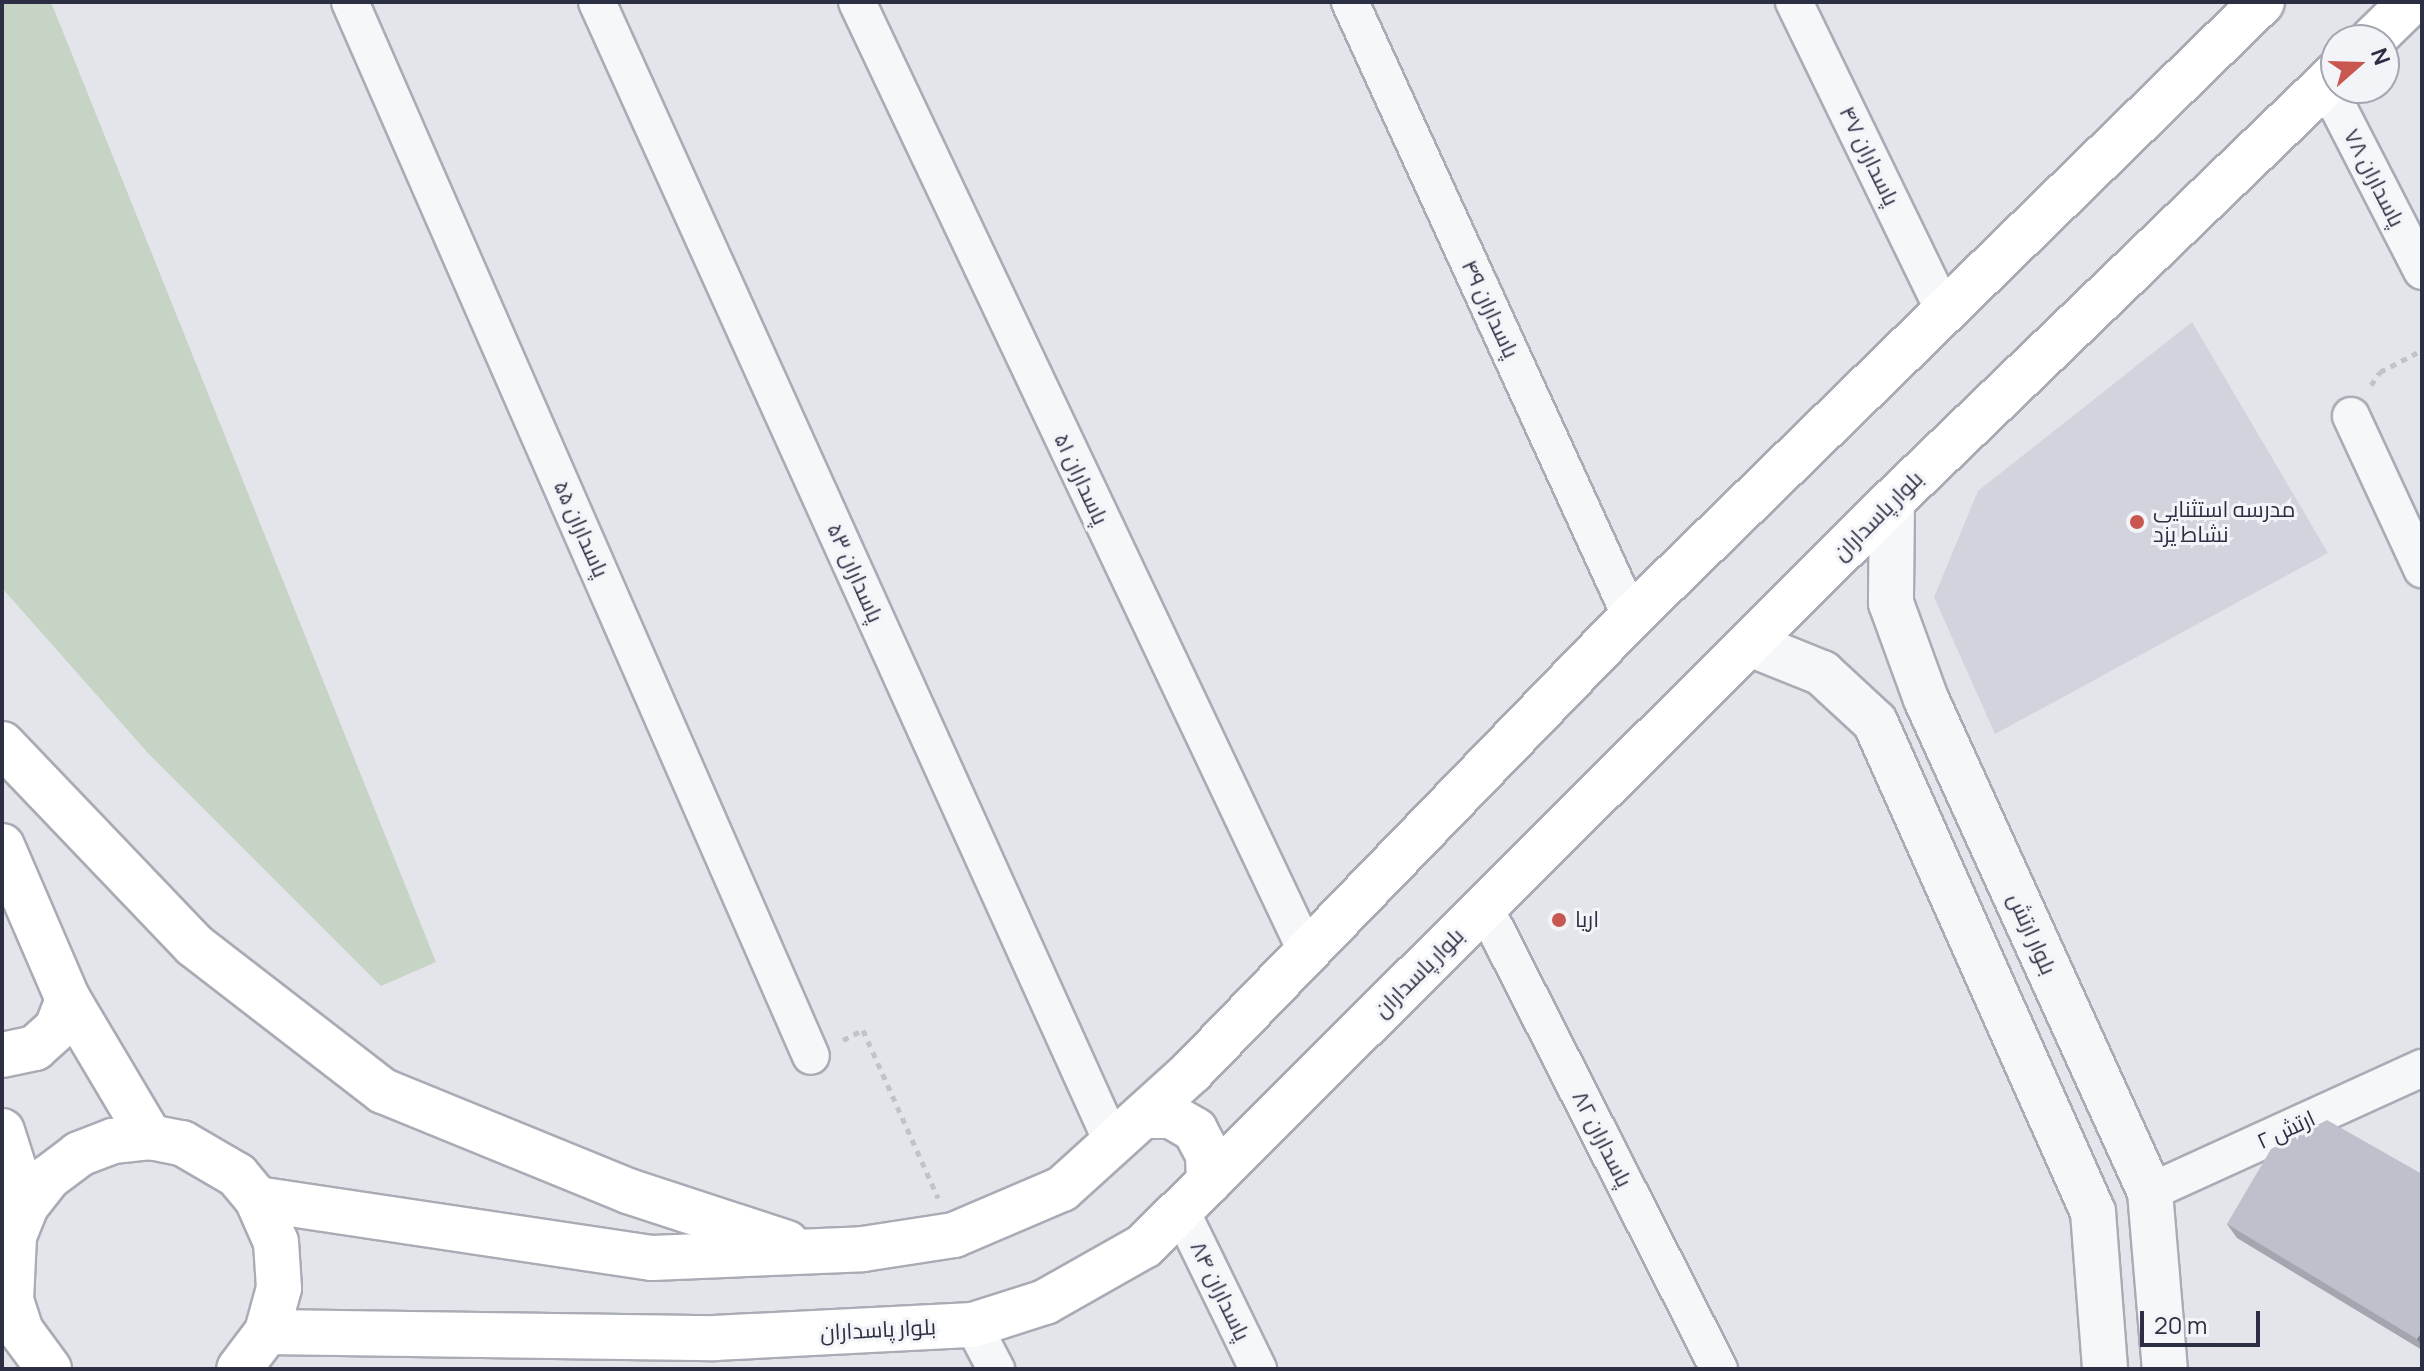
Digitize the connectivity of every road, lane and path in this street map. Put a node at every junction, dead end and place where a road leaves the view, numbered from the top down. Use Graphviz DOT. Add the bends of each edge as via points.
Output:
graph roads {
  1 [pos="350,2"];
  2 [pos="597,2"];
  3 [pos="857,2"];
  4 [pos="1350,2"];
  5 [pos="1794,2"];
  6 [pos="2262,2"];
  7 [pos="2411,2"];
  8 [pos="2388,24"];
  9 [pos="2320,90"];
  10 [pos="2343,104"];
  11 [pos="2422,271"];
  12 [pos="1944,311"];
  13 [pos="2422,350"];
  14 [pos="2351,416"];
  15 [pos="1892,501"];
  16 [pos="2422,569"];
  17 [pos="1631,617"];
  18 [pos="1750,644"];
  19 [pos="2,744"];
  20 [pos="2,846"];
  21 [pos="1485,908"];
  22 [pos="1308,955"];
  23 [pos="68,999"];
  24 [pos="2,1055"];
  25 [pos="811,1056"];
  26 [pos="2422,1068"];
  27 [pos="1192,1071"];
  28 [pos="1128,1130"];
  29 [pos="2,1131"];
  30 [pos="150,1137"];
  31 [pos="1254,1138"];
  32 [pos="2150,1192"];
  33 [pos="1195,1197"];
  34 [pos="257,1199"];
  35 [pos="26,1206"];
  36 [pos="954,1235"];
  37 [pos="812,1251"];
  38 [pos="973,1325"];
  39 [pos="12,1337"];
  40 [pos="714,1338"];
  41 [pos="251,1358"];
  42 [pos="49,1369"];
  43 [pos="679,1369"];
  44 [pos="996,1369"];
  45 [pos="1258,1369"];
  46 [pos="1719,1369"];
  47 [pos="2105,1369"];
  48 [pos="2165,1369"];
  1 -- 25 [label="street, پاسداران ۵۵"];
  2 -- 28 [label="street, پاسداران ۵۳"];
  3 -- 22 [label="street, پاسداران ۵۱"];
  4 -- 17 [label="street, پاسداران ۴۹"];
  5 -- 12 [label="street, پاسداران ۴۷"];
  6 -- 12 [label="main road"];
  7 -- 8 [label="main road"];
  9 -- 15 [label="main road, بلوار پاسداران"];
  10 -- 11 [label="street, پاسداران ۷۸"];
  12 -- 17 [label="main road"];
  13 -- 14 [label="path" via="2380,372"];
  14 -- 16 [label="street"];
  15 -- 18 [label="main road, بلوار پاسداران"];
  15 -- 32 [label="street, بلوار ارتش" via="1891,603 1926,699"];
  17 -- 22 [label="main road"];
  18 -- 21 [label="main road, بلوار پاسداران"];
  18 -- 47 [label="street" via="1822,673 1875,722 2093,1212"];
  19 -- 37 [label="main road" via="194,945 383,1091 628,1191"];
  20 -- 23 [label="main road"];
  21 -- 31 [label="main road, بلوار پاسداران"];
  21 -- 46 [label="street, پاسداران ۸۲"];
  22 -- 27 [label="main road"];
  23 -- 24 [label="main road" via="57,1028 35,1048"];
  23 -- 30 [label="main road"];
  25 -- 36 [label="path" via="863,1030"];
  26 -- 32 [label="street, ارتش ۲"];
  27 -- 28 [label="main road"];
  27 -- 31 [label="main road" via="1192,1098 1205,1122 1227,1136"];
  28 -- 33 [label="main road" via="1171,1116 1195,1130 1208,1154"];
  28 -- 36 [label="main road" via="1062,1189"];
  29 -- 35 [label="main road"];
  30 -- 34 [label="main road" via="211,1156"];
  30 -- 35 [label="main road" via="113,1141 79,1154 49,1177"];
  31 -- 33 [label="main road, بلوار پاسداران"];
  32 -- 48 [label="street, بلوار ارتش"];
  33 -- 38 [label="main road, بلوار پاسداران" via="1144,1246 1045,1302"];
  33 -- 45 [label="street, پاسداران ۸۴"];
  34 -- 37 [label="main road" via="652,1258"];
  34 -- 41 [label="main road" via="276,1242 279,1288"];
  35 -- 39 [label="main road" via="9,1268"];
  36 -- 37 [label="main road"];
  38 -- 40 [label="main road, بلوار پاسداران"];
  38 -- 44 [label="street"];
  39 -- 42 [label="main road"];
  40 -- 41 [label="main road, بلوار پاسداران"];
  40 -- 43 [label="main road"];
}
